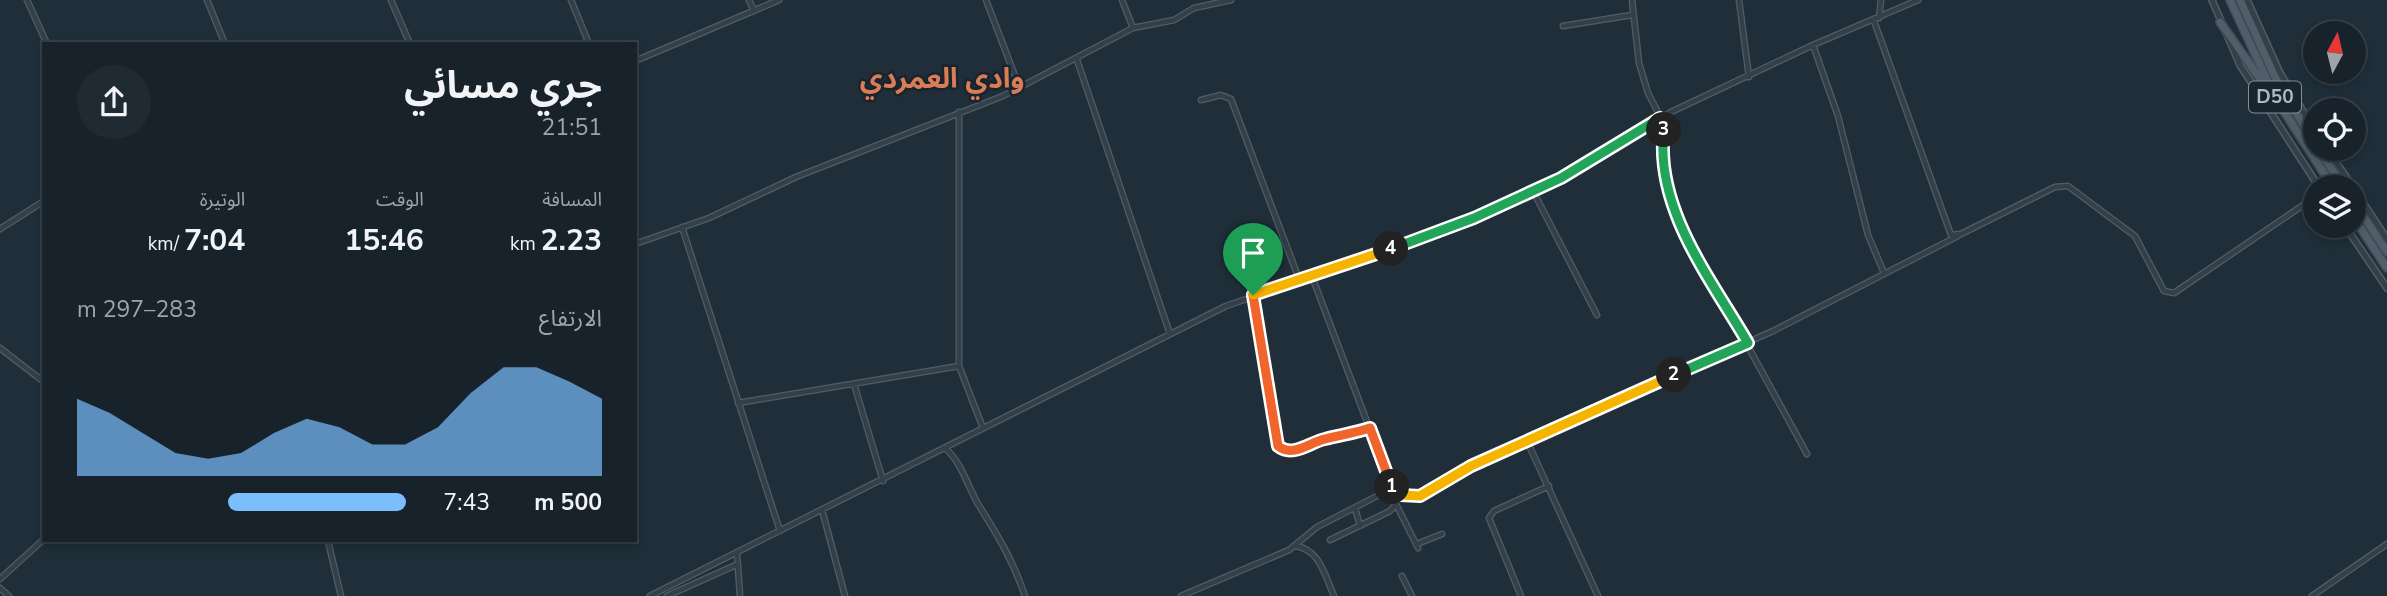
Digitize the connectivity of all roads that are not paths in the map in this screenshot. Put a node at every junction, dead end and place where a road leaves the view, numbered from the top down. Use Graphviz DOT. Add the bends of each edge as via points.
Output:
graph roads {
  1 [pos="27,0"];
  2 [pos="206,0"];
  3 [pos="391,0"];
  4 [pos="571,0"];
  5 [pos="749,0"];
  6 [pos="779,0"];
  7 [pos="986,0"];
  8 [pos="1122,0"];
  9 [pos="1231,0"];
  10 [pos="1632,0"];
  11 [pos="1739,0"];
  12 [pos="1881,0"];
  13 [pos="1918,0"];
  14 [pos="2212,0"];
  15 [pos="2230,0"];
  16 [pos="2240,0"];
  17 [pos="2247,0"];
  18 [pos="754,11"];
  19 [pos="1632,15"];
  20 [pos="1876,20"];
  21 [pos="2220,22"];
  22 [pos="1563,26"];
  23 [pos="1133,28"];
  24 [pos="46,42"];
  25 [pos="224,42"];
  26 [pos="409,42"];
  27 [pos="588,42"];
  28 [pos="1813,45"];
  29 [pos="637,60"];
  30 [pos="1077,60"];
  31 [pos="1749,77"];
  32 [pos="1020,89"];
  33 [pos="2276,99"];
  34 [pos="1201,100"];
  35 [pos="2303,111"];
  36 [pos="959,112"];
  37 [pos="1660,118"];
  38 [pos="2303,124"];
  39 [pos="2311,175"];
  40 [pos="2325,175"];
  41 [pos="1533,191"];
  42 [pos="42,202"];
  43 [pos="2303,205"];
  44 [pos="2366,208"];
  45 [pos="2366,220"];
  46 [pos="682,226"];
  47 [pos="0,229"];
  48 [pos="1958,236"];
  49 [pos="2366,236"];
  50 [pos="2353,238"];
  51 [pos="2387,239"];
  52 [pos="637,243"];
  53 [pos="2387,252"];
  54 [pos="2387,268"];
  55 [pos="1884,272"];
  56 [pos="1311,274"];
  57 [pos="1299,279"];
  58 [pos="2387,288"];
  59 [pos="1253,295"];
  60 [pos="1597,316"];
  61 [pos="1170,334"];
  62 [pos="1748,343"];
  63 [pos="0,348"];
  64 [pos="958,366"];
  65 [pos="42,380"];
  66 [pos="854,384"];
  67 [pos="738,403"];
  68 [pos="983,428"];
  69 [pos="1370,428"];
  70 [pos="1527,440"];
  71 [pos="945,448"];
  72 [pos="1807,454"];
  73 [pos="883,481"];
  74 [pos="1391,485"];
  75 [pos="1549,486"];
  76 [pos="1395,491"];
  77 [pos="1396,504"];
  78 [pos="1355,508"];
  79 [pos="822,510"];
  80 [pos="1360,526"];
  81 [pos="780,531"];
  82 [pos="1442,534"];
  83 [pos="1000,538"];
  84 [pos="1329,540"];
  85 [pos="42,541"];
  86 [pos="992,541"];
  87 [pos="328,542"];
  88 [pos="2387,544"];
  89 [pos="1294,546"];
  90 [pos="737,552"];
  91 [pos="738,564"];
  92 [pos="1402,576"];
  93 [pos="0,579"];
  94 [pos="0,588"];
  95 [pos="9,596"];
  96 [pos="341,596"];
  97 [pos="650,596"];
  98 [pos="667,596"];
  99 [pos="740,596"];
  100 [pos="845,596"];
  101 [pos="1026,596"];
  102 [pos="1181,596"];
  103 [pos="1334,596"];
  104 [pos="1412,596"];
  105 [pos="1521,596"];
  106 [pos="1598,596"];
  107 [pos="2312,596"];
  1 -- 24 [label="street"];
  2 -- 25 [label="street"];
  3 -- 26 [label="street"];
  4 -- 27 [label="street"];
  5 -- 18 [label="street"];
  6 -- 18 [label="street"];
  7 -- 32 [label="street"];
  8 -- 23 [label="street"];
  9 -- 23 [label="street" via="1194,8 1174,20"];
  10 -- 19 [label="street"];
  11 -- 31 [label="street"];
  12 -- 20 [label="street"];
  13 -- 20 [label="street"];
  14 -- 21 [label="street"];
  15 -- 33 [label="main road, D50"];
  16 -- 38 [label="main road, D50" via="2275,77"];
  17 -- 35 [label="street"];
  18 -- 29 [label="street"];
  19 -- 22 [label="street"];
  19 -- 37 [label="street" via="1641,74"];
  20 -- 28 [label="street"];
  20 -- 48 [label="street" via="1946,229"];
  21 -- 33 [label="main road"];
  21 -- 39 [label="street" via="2252,86"];
  23 -- 30 [label="street"];
  28 -- 31 [label="street"];
  28 -- 55 [label="street" via="1838,116 1868,235"];
  30 -- 32 [label="street"];
  30 -- 61 [label="street"];
  31 -- 37 [label="street"];
  32 -- 36 [label="street"];
  33 -- 40 [label="main road, D50"];
  34 -- 57 [label="street" via="1225,95 1233,103"];
  36 -- 46 [label="street"];
  36 -- 64 [label="street"];
  37 -- 41 [label="street" via="1590,163"];
  37 -- 62 [label="street" via="1664,127 1662,162 1676,215"];
  41 -- 56 [label="street" via="1438,232"];
  41 -- 60 [label="street"];
  42 -- 47 [label="street"];
  43 -- 48 [label="street" via="2174,293 2164,291 2135,236 2068,186 2049,190"];
  44 -- 51 [label="street"];
  45 -- 53 [label="main road"];
  46 -- 52 [label="street"];
  46 -- 67 [label="street"];
  48 -- 55 [label="street"];
  49 -- 54 [label="main road"];
  50 -- 58 [label="street"];
  55 -- 62 [label="street"];
  56 -- 57 [label="street"];
  56 -- 69 [label="street"];
  57 -- 59 [label="street"];
  59 -- 61 [label="street"];
  59 -- 69 [label="street" via="1278,446 1296,450"];
  61 -- 68 [label="street"];
  62 -- 70 [label="street"];
  62 -- 72 [label="street"];
  63 -- 65 [label="street"];
  64 -- 66 [label="street"];
  64 -- 68 [label="street"];
  66 -- 67 [label="street"];
  66 -- 73 [label="street"];
  67 -- 81 [label="street"];
  68 -- 71 [label="street"];
  69 -- 74 [label="street"];
  70 -- 75 [label="street"];
  70 -- 76 [label="street" via="1420,496"];
  71 -- 73 [label="street"];
  71 -- 83 [label="street" via="959,463"];
  73 -- 79 [label="street"];
  74 -- 76 [label="street"];
  74 -- 78 [label="street"];
  75 -- 105 [label="street" via="1494,511 1489,518"];
  75 -- 106 [label="street"];
  76 -- 77 [label="street"];
  77 -- 80 [label="street" via="1390,512"];
  77 -- 82 [label="street" via="1418,546"];
  78 -- 80 [label="street"];
  78 -- 89 [label="street" via="1317,527"];
  79 -- 81 [label="street"];
  79 -- 100 [label="street"];
  80 -- 84 [label="street"];
  81 -- 90 [label="street"];
  83 -- 86 [label="street"];
  83 -- 101 [label="street"];
  85 -- 93 [label="street"];
  87 -- 96 [label="street"];
  88 -- 107 [label="street"];
  89 -- 102 [label="street"];
  89 -- 103 [label="street" via="1315,555"];
  90 -- 91 [label="street"];
  90 -- 97 [label="street"];
  91 -- 98 [label="street"];
  91 -- 99 [label="street"];
  92 -- 104 [label="street"];
  94 -- 95 [label="street"];
}
